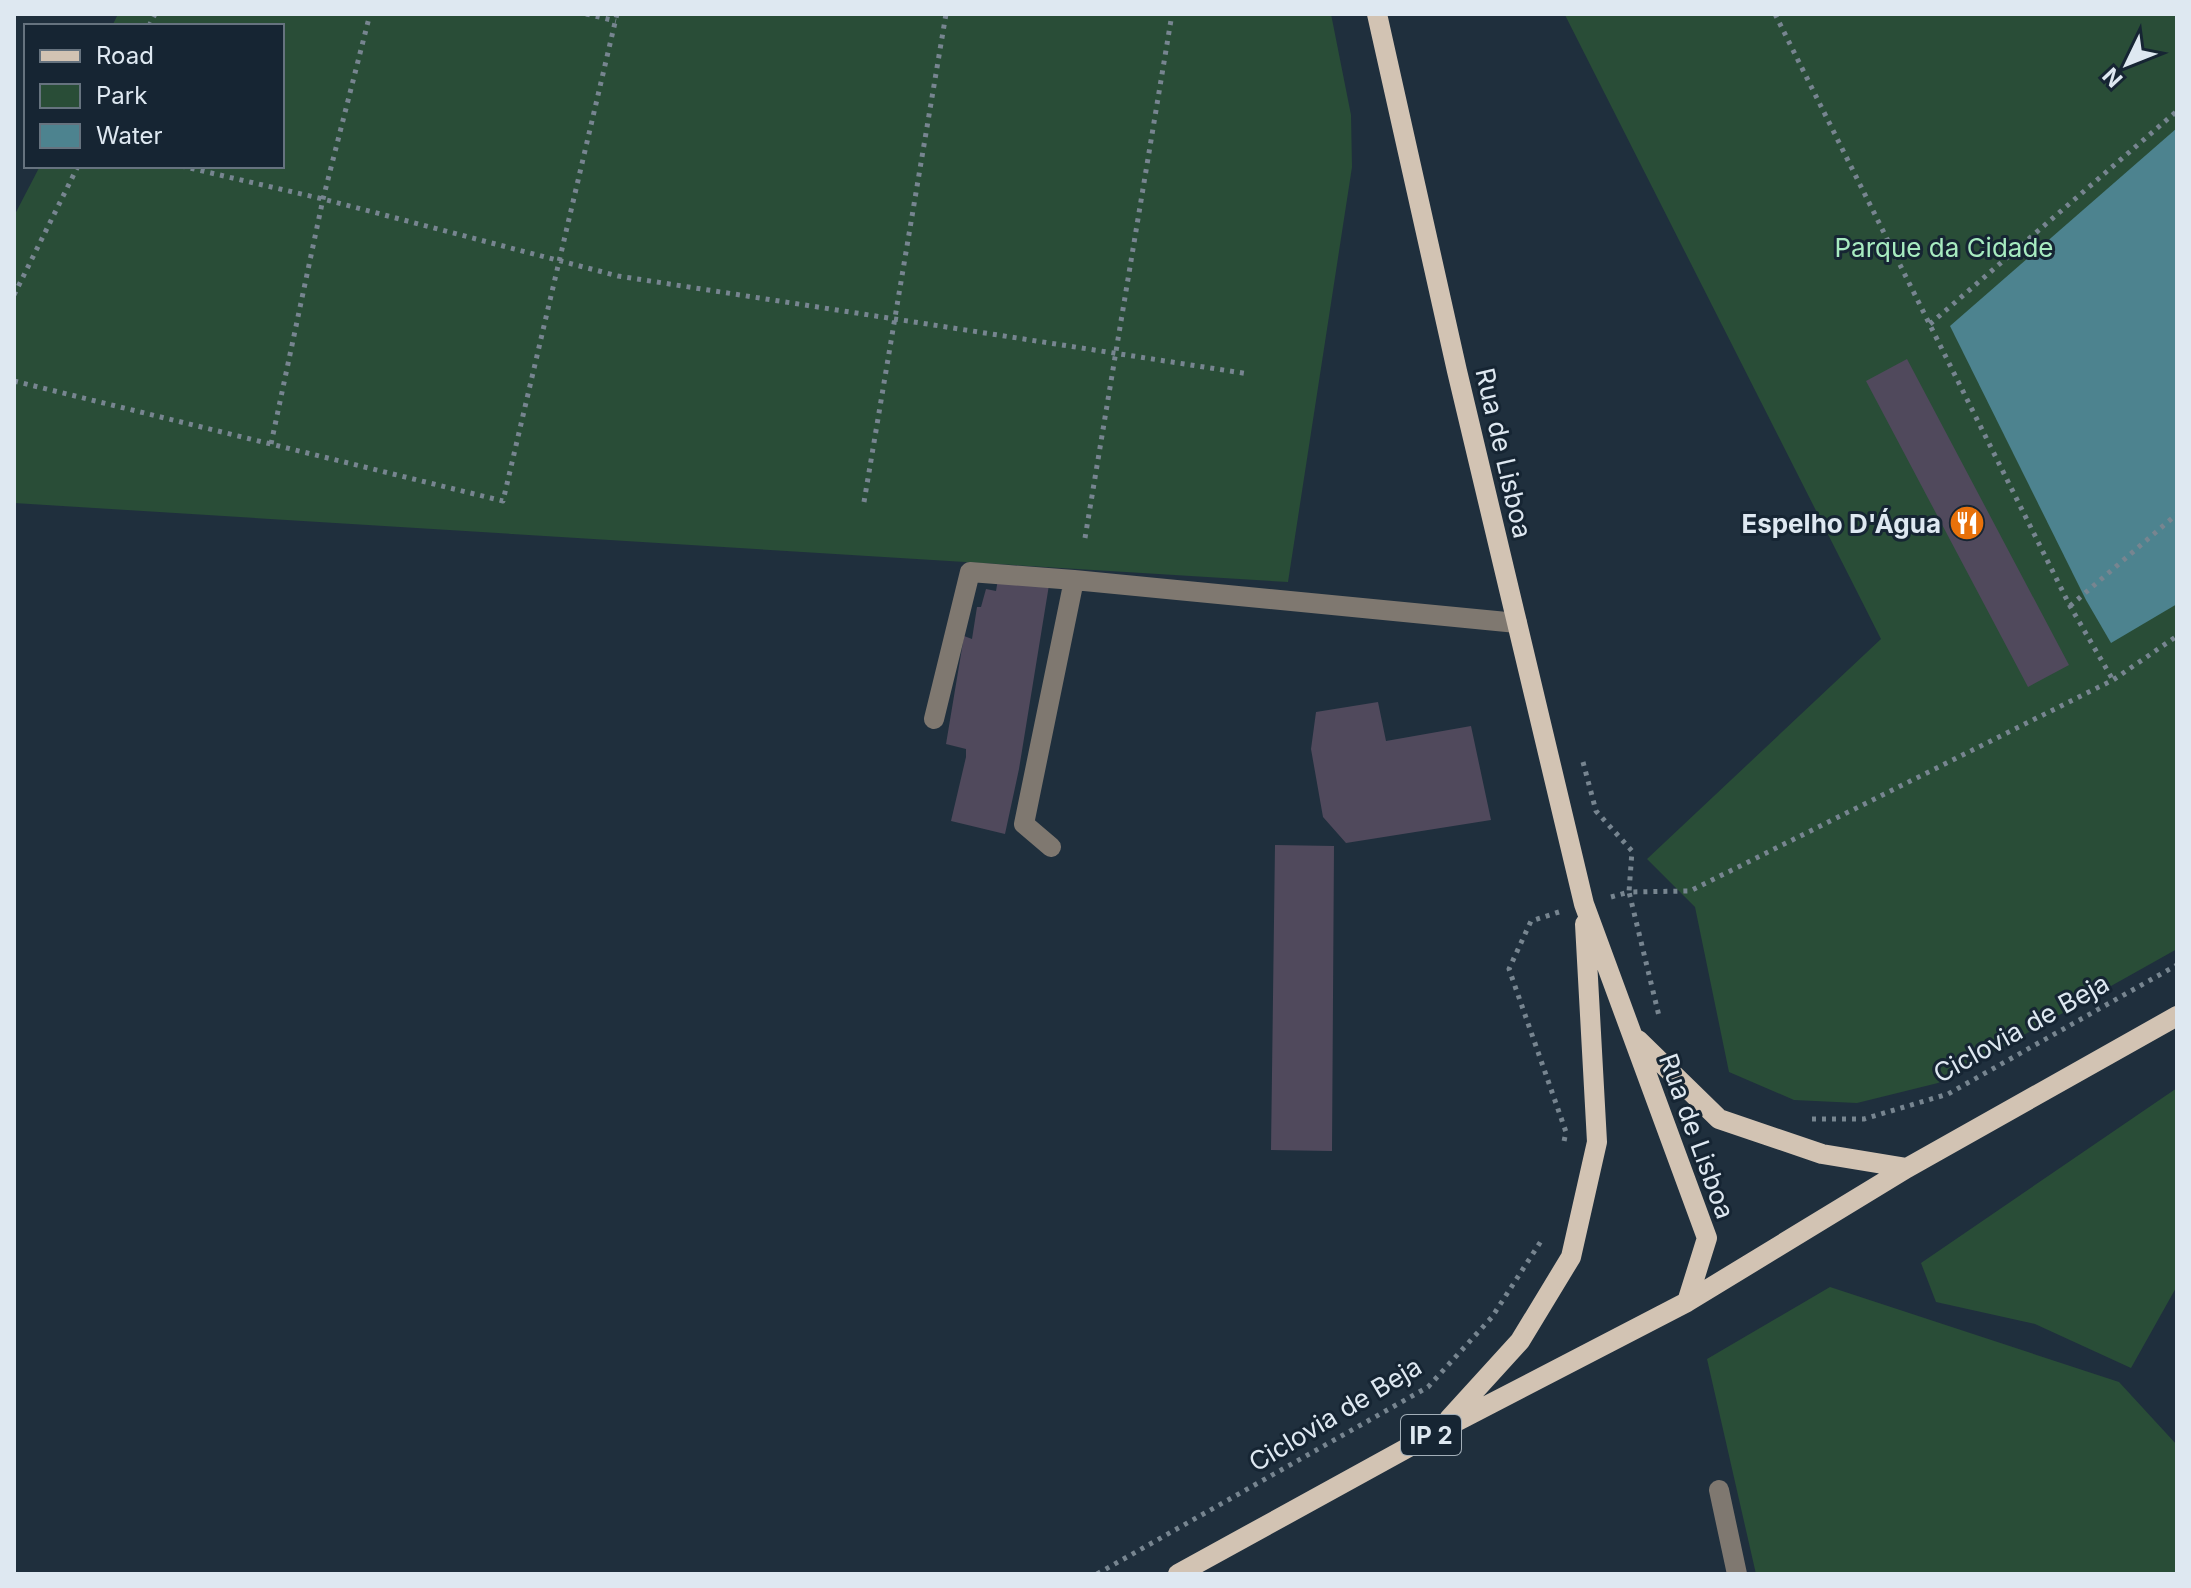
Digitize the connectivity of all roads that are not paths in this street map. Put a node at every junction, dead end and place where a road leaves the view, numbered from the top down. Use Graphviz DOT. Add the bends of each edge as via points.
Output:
graph roads {
  1 [pos="1377,14"];
  2 [pos="1074,580"];
  3 [pos="1517,623"];
  4 [pos="934,719"];
  5 [pos="1051,847"];
  6 [pos="1584,904"];
  7 [pos="2177,1016"];
  8 [pos="1632,1035"];
  9 [pos="1907,1168"];
  10 [pos="1687,1302"];
  11 [pos="1438,1431"];
  12 [pos="1719,1490"];
  13 [pos="1178,1574"];
  14 [pos="1737,1574"];
  1 -- 3 [label="main road, Rua de Lisboa"];
  2 -- 3 [label="street"];
  2 -- 4 [label="street" via="970,572"];
  2 -- 5 [label="street" via="1024,824"];
  3 -- 6 [label="main road, Rua de Lisboa"];
  6 -- 8 [label="main road, Rua de Lisboa"];
  6 -- 11 [label="main road, Rua de Lisboa" via="1597,1142 1571,1257 1520,1341"];
  7 -- 9 [label="main road, IP 2"];
  8 -- 9 [label="main road, Rua de Lisboa" via="1719,1119 1822,1154"];
  8 -- 10 [label="main road, Rua de Lisboa" via="1707,1238"];
  9 -- 10 [label="main road, IP 2"];
  10 -- 11 [label="main road, IP 2"];
  11 -- 13 [label="main road, IP 2"];
  12 -- 14 [label="street"];
}
